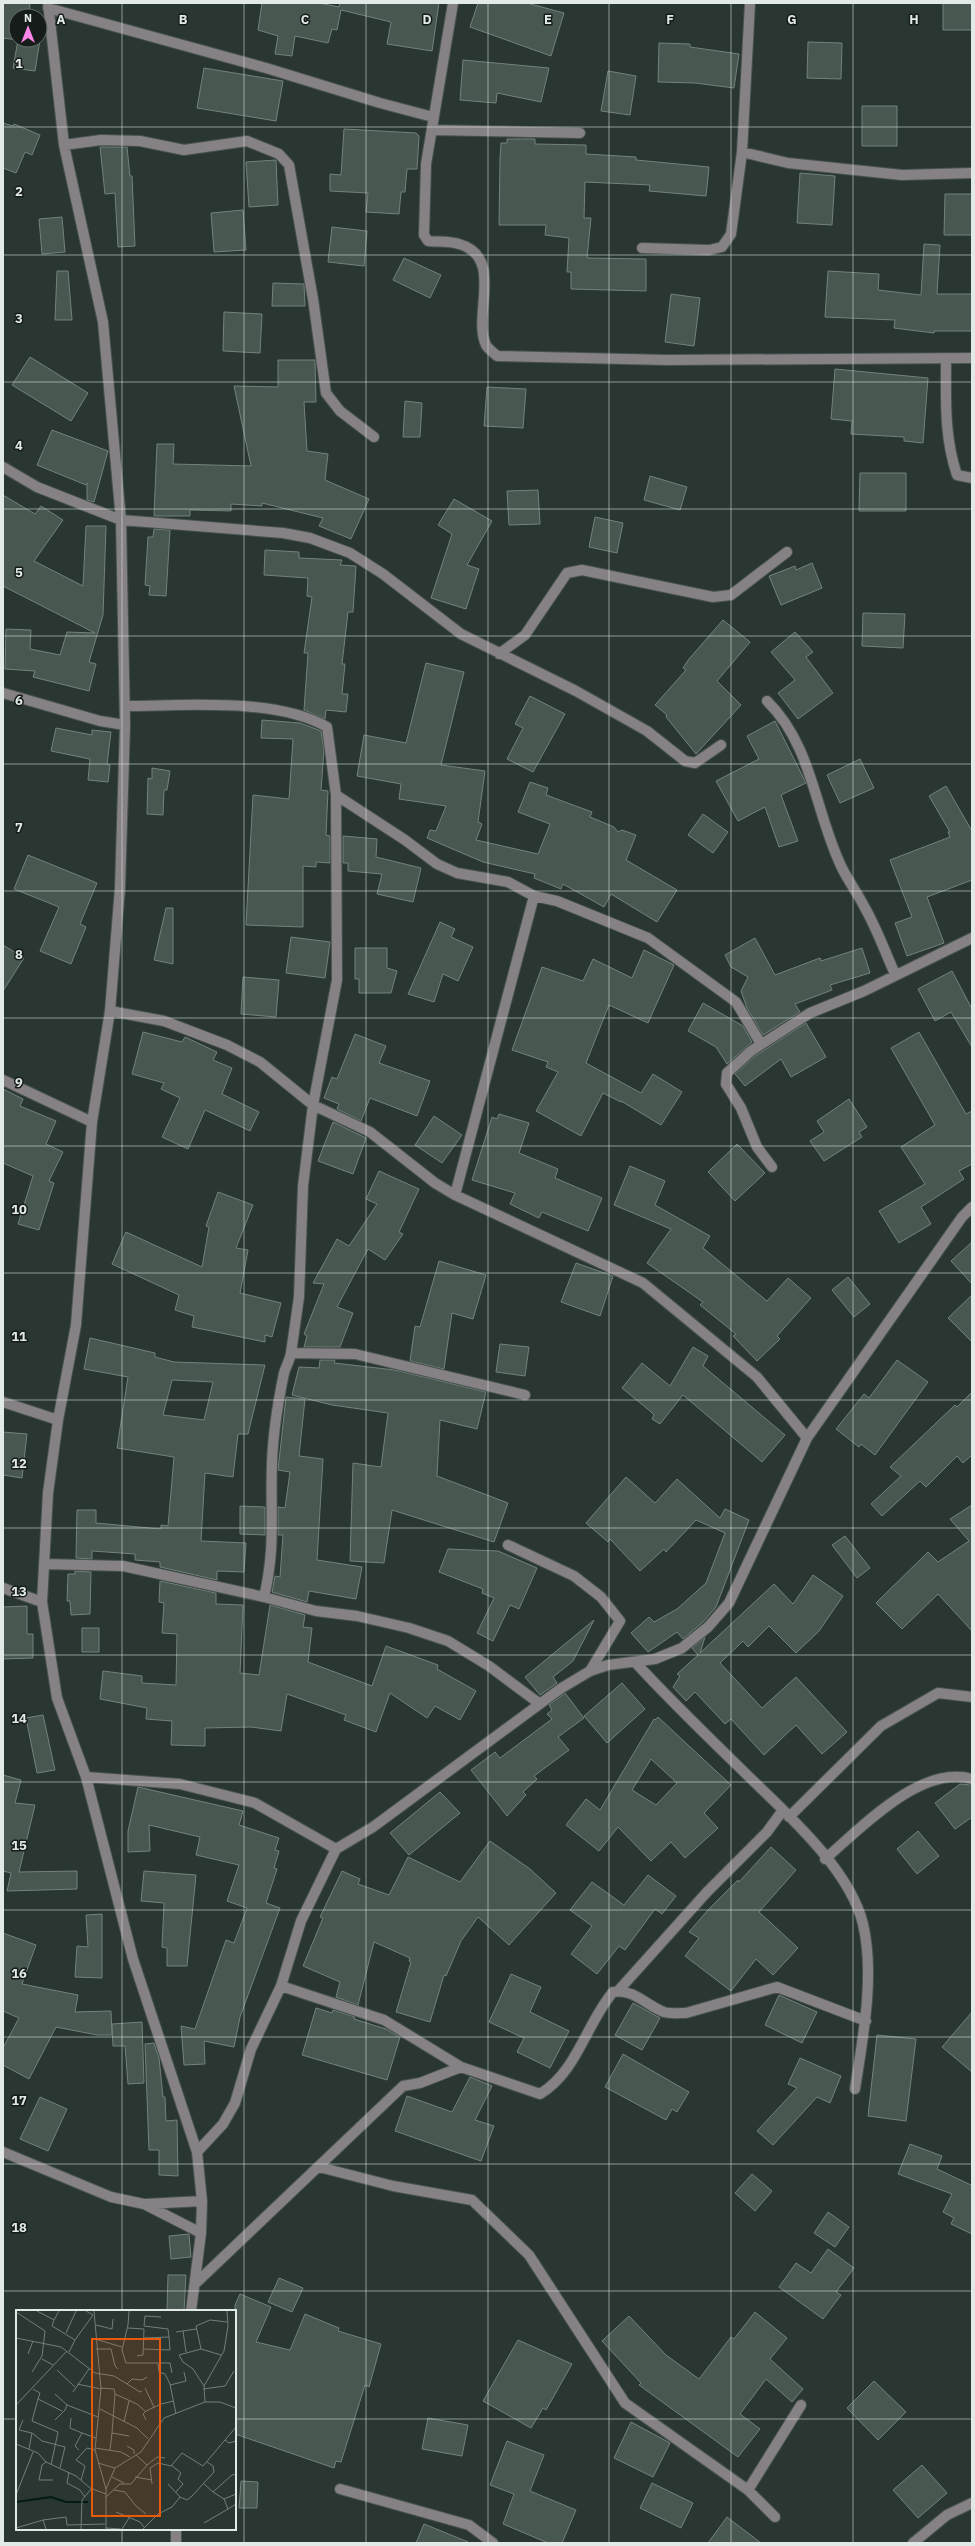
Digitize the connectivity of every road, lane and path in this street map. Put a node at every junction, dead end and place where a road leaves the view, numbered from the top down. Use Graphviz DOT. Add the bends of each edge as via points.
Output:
graph roads {
  1 [pos="453,3"];
  2 [pos="750,3"];
  3 [pos="48,5"];
  4 [pos="433,117"];
  5 [pos="432,130"];
  6 [pos="580,133"];
  7 [pos="64,145"];
  8 [pos="742,152"];
  9 [pos="972,172"];
  10 [pos="642,248"];
  11 [pos="972,358"];
  12 [pos="946,359"];
  13 [pos="374,437"];
  14 [pos="3,467"];
  15 [pos="972,478"];
  16 [pos="121,520"];
  17 [pos="787,552"];
  18 [pos="499,654"];
  19 [pos="3,693"];
  20 [pos="767,701"];
  21 [pos="125,706"];
  22 [pos="125,725"];
  23 [pos="720,745"];
  24 [pos="336,795"];
  25 [pos="534,896"];
  26 [pos="972,938"];
  27 [pos="896,974"];
  28 [pos="110,1012"];
  29 [pos="761,1044"];
  30 [pos="3,1080"];
  31 [pos="313,1105"];
  32 [pos="92,1122"];
  33 [pos="772,1167"];
  34 [pos="455,1195"];
  35 [pos="972,1207"];
  36 [pos="291,1353"];
  37 [pos="525,1394"];
  38 [pos="3,1402"];
  39 [pos="58,1420"];
  40 [pos="807,1438"];
  41 [pos="508,1545"];
  42 [pos="44,1564"];
  43 [pos="3,1588"];
  44 [pos="264,1597"];
  45 [pos="42,1602"];
  46 [pos="635,1662"];
  47 [pos="590,1671"];
  48 [pos="972,1697"];
  49 [pos="540,1704"];
  50 [pos="86,1777"];
  51 [pos="972,1779"];
  52 [pos="786,1814"];
  53 [pos="336,1849"];
  54 [pos="825,1859"];
  55 [pos="281,1986"];
  56 [pos="618,1991"];
  57 [pos="866,2021"];
  58 [pos="461,2067"];
  59 [pos="855,2089"];
  60 [pos="3,2152"];
  61 [pos="197,2152"];
  62 [pos="319,2167"];
  63 [pos="202,2202"];
  64 [pos="144,2204"];
  65 [pos="201,2233"];
  66 [pos="195,2284"];
  67 [pos="191,2310"];
  68 [pos="801,2405"];
  69 [pos="340,2489"];
  70 [pos="748,2490"];
  71 [pos="972,2503"];
  72 [pos="774,2518"];
  73 [pos="176,2530"];
  74 [pos="176,2543"];
  75 [pos="493,2543"];
  76 [pos="913,2543"];
  1 -- 4 [label="street"];
  2 -- 8 [label="street"];
  3 -- 4 [label="street"];
  3 -- 7 [label="street"];
  4 -- 5 [label="street"];
  5 -- 6 [label="street"];
  5 -- 12 [label="street" via="426,164 424,235 428,241 460,244 475,253 483,265 483,326 486,346 497,356 667,360"];
  7 -- 13 [label="street" via="101,140 140,141 184,150 247,141 279,154 289,165 313,299 326,393 340,411"];
  7 -- 16 [label="street" via="103,322"];
  8 -- 9 [label="street" via="788,163 902,174"];
  8 -- 10 [label="street" via="731,234 722,247 709,250"];
  11 -- 12 [label="street"];
  12 -- 15 [label="street" via="946,428 953,463 957,475"];
  14 -- 16 [label="street" via="37,487"];
  16 -- 18 [label="street" via="220,527 310,538 350,553 383,574 461,634"];
  16 -- 21 [label="street"];
  17 -- 18 [label="street" via="731,595 713,597 582,570 567,573 525,635"];
  18 -- 23 [label="street" via="576,691 647,731 685,761 695,763"];
  19 -- 22 [label="street" via="100,721"];
  20 -- 27 [label="street" via="780,714 808,764 827,831 842,869 866,909"];
  21 -- 22 [label="street"];
  21 -- 24 [label="street" via="249,706 314,718 327,726"];
  22 -- 28 [label="street" via="120,888"];
  24 -- 25 [label="street" via="406,840 437,864 457,872 508,882"];
  24 -- 31 [label="street" via="337,980"];
  25 -- 29 [label="street" via="557,902 648,938 736,1002"];
  25 -- 34 [label="street"];
  26 -- 27 [label="street"];
  27 -- 29 [label="street" via="810,1013"];
  28 -- 31 [label="street" via="164,1021 227,1045 260,1062"];
  28 -- 32 [label="street"];
  29 -- 33 [label="street" via="727,1073 726,1084 741,1108 758,1147"];
  30 -- 32 [label="street"];
  31 -- 34 [label="street" via="370,1132"];
  31 -- 36 [label="street" via="303,1186 299,1297"];
  32 -- 39 [label="street" via="76,1325"];
  34 -- 40 [label="street" via="643,1283 758,1377"];
  35 -- 40 [label="street"];
  36 -- 37 [label="street" via="355,1354"];
  36 -- 44 [label="street" via="279,1403 272,1463 273,1541 271,1568"];
  38 -- 39 [label="street"];
  39 -- 42 [label="street" via="48,1493"];
  40 -- 46 [label="street" via="729,1603 708,1627 682,1648 655,1659"];
  41 -- 47 [label="street" via="574,1576 601,1597 620,1621"];
  42 -- 44 [label="street" via="123,1566"];
  42 -- 45 [label="street"];
  43 -- 45 [label="street"];
  44 -- 49 [label="street" via="316,1611 357,1616 448,1641 489,1666"];
  45 -- 50 [label="street" via="57,1698"];
  46 -- 47 [label="street" via="608,1665"];
  46 -- 52 [label="street"];
  47 -- 49 [label="street"];
  48 -- 52 [label="street" via="938,1693 881,1726"];
  49 -- 53 [label="street" via="373,1827"];
  50 -- 53 [label="street" via="180,1784 255,1803"];
  50 -- 61 [label="street" via="133,1959"];
  51 -- 54 [label="street" via="950,1778 923,1783 893,1802"];
  52 -- 54 [label="street"];
  52 -- 56 [label="street" via="707,1892"];
  53 -- 55 [label="street" via="301,1921"];
  54 -- 57 [label="street" via="848,1887 863,1924 867,1957"];
  55 -- 58 [label="street" via="384,2020"];
  55 -- 61 [label="street" via="251,2049 235,2103 223,2124"];
  56 -- 57 [label="street" via="628,1992 664,2012 674,2014 686,2013 777,1987"];
  56 -- 58 [label="street" via="613,1992 604,2003 567,2069 554,2086 540,2094"];
  57 -- 59 [label="street"];
  58 -- 62 [label="street" via="420,2083 403,2086"];
  60 -- 64 [label="street" via="111,2197"];
  61 -- 63 [label="street"];
  62 -- 66 [label="street"];
  62 -- 70 [label="street" via="393,2186 472,2200 529,2255 625,2403"];
  63 -- 64 [label="street"];
  63 -- 65 [label="street"];
  64 -- 65 [label="street"];
  65 -- 66 [label="street"];
  66 -- 67 [label="street"];
  68 -- 70 [label="street"];
  69 -- 75 [label="street" via="469,2525"];
  70 -- 72 [label="street"];
  71 -- 76 [label="street" via="947,2515"];
  73 -- 74 [label="street"];
}
